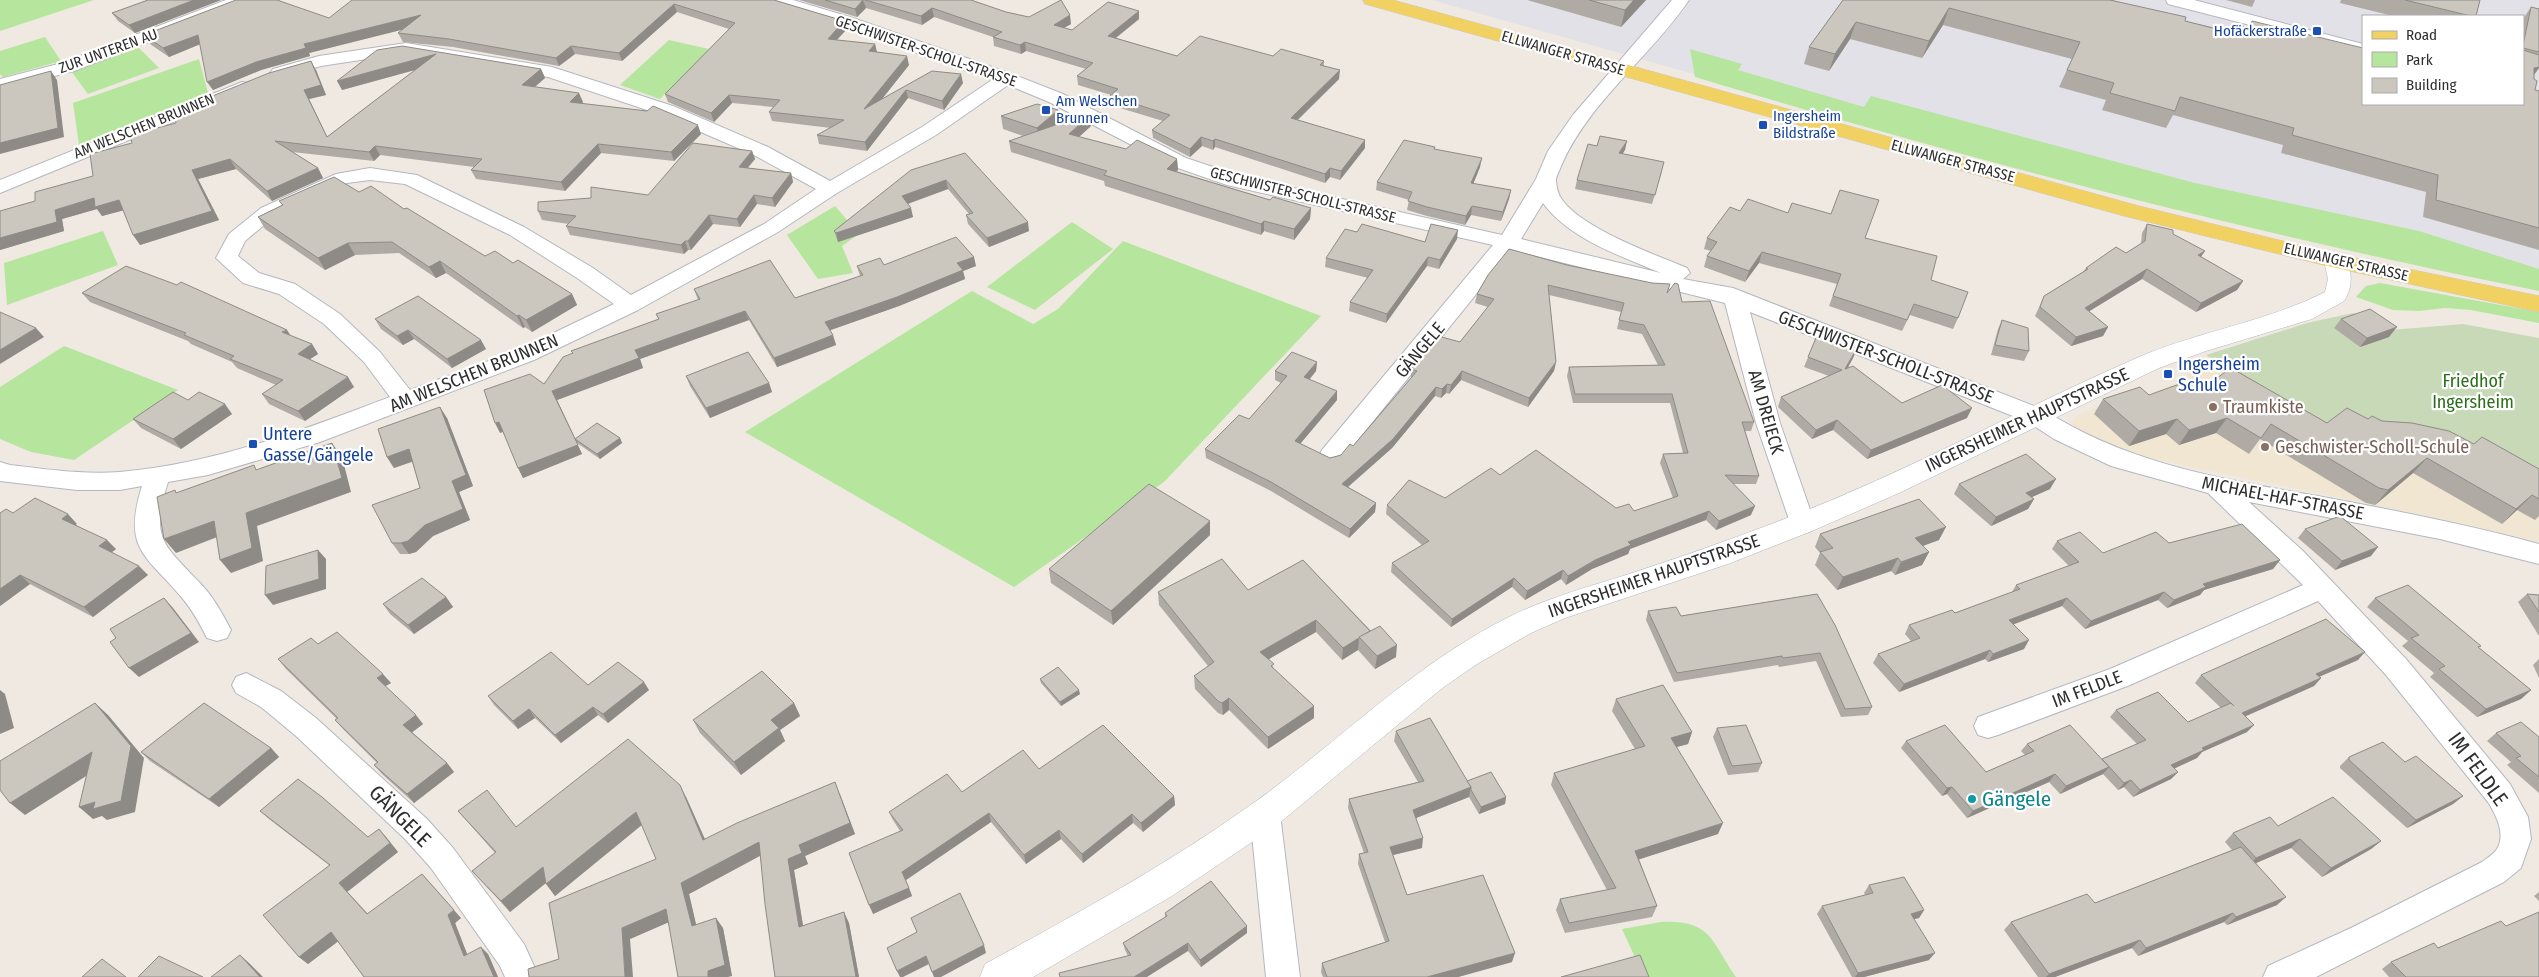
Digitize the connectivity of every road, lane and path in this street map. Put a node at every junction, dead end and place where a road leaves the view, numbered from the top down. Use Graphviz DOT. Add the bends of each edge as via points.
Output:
graph roads {
  1 [pos="241,0"];
  2 [pos="775,0"];
  3 [pos="1372,0"];
  4 [pos="1681,0"];
  5 [pos="2174,0"];
  6 [pos="2362,49"];
  7 [pos="1620,70"];
  8 [pos="1006,78"];
  9 [pos="0,85"];
  10 [pos="1546,179"];
  11 [pos="0,187"];
  12 [pos="830,189"];
  13 [pos="1506,242"];
  14 [pos="2336,261"];
  15 [pos="1735,298"];
  16 [pos="2539,304"];
  17 [pos="630,305"];
  18 [pos="406,401"];
  19 [pos="2036,416"];
  20 [pos="1331,456"];
  21 [pos="2,474"];
  22 [pos="158,475"];
  23 [pos="2215,485"];
  24 [pos="1802,524"];
  25 [pos="2539,554"];
  26 [pos="2322,588"];
  27 [pos="217,630"];
  28 [pos="246,685"];
  29 [pos="1988,726"];
  30 [pos="1265,814"];
  31 [pos="522,977"];
  32 [pos="998,977"];
  33 [pos="1283,977"];
  34 [pos="2280,977"];
  1 -- 9 [label="street, ZUR UNTEREN AU" via="68,67"];
  2 -- 8 [label="street, GESCHWISTER-SCHOLL-STRASSE"];
  3 -- 7 [label="main road, ELLWANGER STRASSE"];
  4 -- 7 [label="street"];
  5 -- 6 [label="street"];
  7 -- 10 [label="street" via="1563,143"];
  7 -- 14 [label="main road, ELLWANGER STRASSE" via="2132,211"];
  8 -- 12 [label="street, AM WELSCHEN BRUNNEN" via="929,131"];
  8 -- 13 [label="street, GESCHWISTER-SCHOLL-STRASSE" via="1056,98 1179,162 1234,181"];
  10 -- 13 [label="street, GÄNGELE" via="1518,229"];
  10 -- 15 [label="street, GESCHWISTER-SCHOLL-STRASSE" via="1551,200 1577,222 1604,239"];
  11 -- 12 [label="street, AM WELSCHEN BRUNNEN" via="268,76 319,61 406,48 552,72 666,110 761,151"];
  12 -- 17 [label="street, AM WELSCHEN BRUNNEN" via="771,228"];
  13 -- 15 [label="street, GESCHWISTER-SCHOLL-STRASSE"];
  13 -- 20 [label="street, GÄNGELE"];
  14 -- 16 [label="main road, ELLWANGER STRASSE"];
  14 -- 19 [label="street, INGERSHEIMER HAUPTSTRASSE" via="2340,279 2336,296 2323,304 2150,362"];
  15 -- 19 [label="street, GESCHWISTER-SCHOLL-STRASSE"];
  15 -- 24 [label="street, AM DREIECK" via="1768,423"];
  17 -- 18 [label="street, AM WELSCHEN BRUNNEN" via="526,355"];
  17 -- 18 [label="street" via="517,230 410,179 370,174 344,178 268,212 236,238 227,258 251,278 287,289 332,319 372,357"];
  18 -- 22 [label="street, AM WELSCHEN BRUNNEN" via="311,436 208,466"];
  19 -- 23 [label="street, MICHAEL-HAF-STRASSE" via="2069,437 2104,453"];
  19 -- 24 [label="street, INGERSHEIMER HAUPTSTRASSE"];
  21 -- 22 [label="street, AM WELSCHEN BRUNNEN" via="77,481 120,481"];
  22 -- 27 [label="street" via="146,512 149,542 165,566 199,598 212,616"];
  23 -- 25 [label="street, MICHAEL-HAF-STRASSE" via="2464,535"];
  23 -- 26 [label="street, IM FELDLE"];
  24 -- 30 [label="street, INGERSHEIMER HAUPTSTRASSE" via="1718,556 1554,610 1520,625 1430,680"];
  26 -- 29 [label="street, IM FELDLE" via="2120,677"];
  26 -- 34 [label="street, IM FELDLE" via="2409,682 2499,793 2513,818 2516,839 2510,858 2492,872"];
  28 -- 31 [label="street, GÄNGELE" via="271,699 306,727 416,829 442,858 512,955"];
  30 -- 32 [label="street, INGERSHEIMER HAUPTSTRASSE" via="1160,885"];
  30 -- 33 [label="street"];
}
